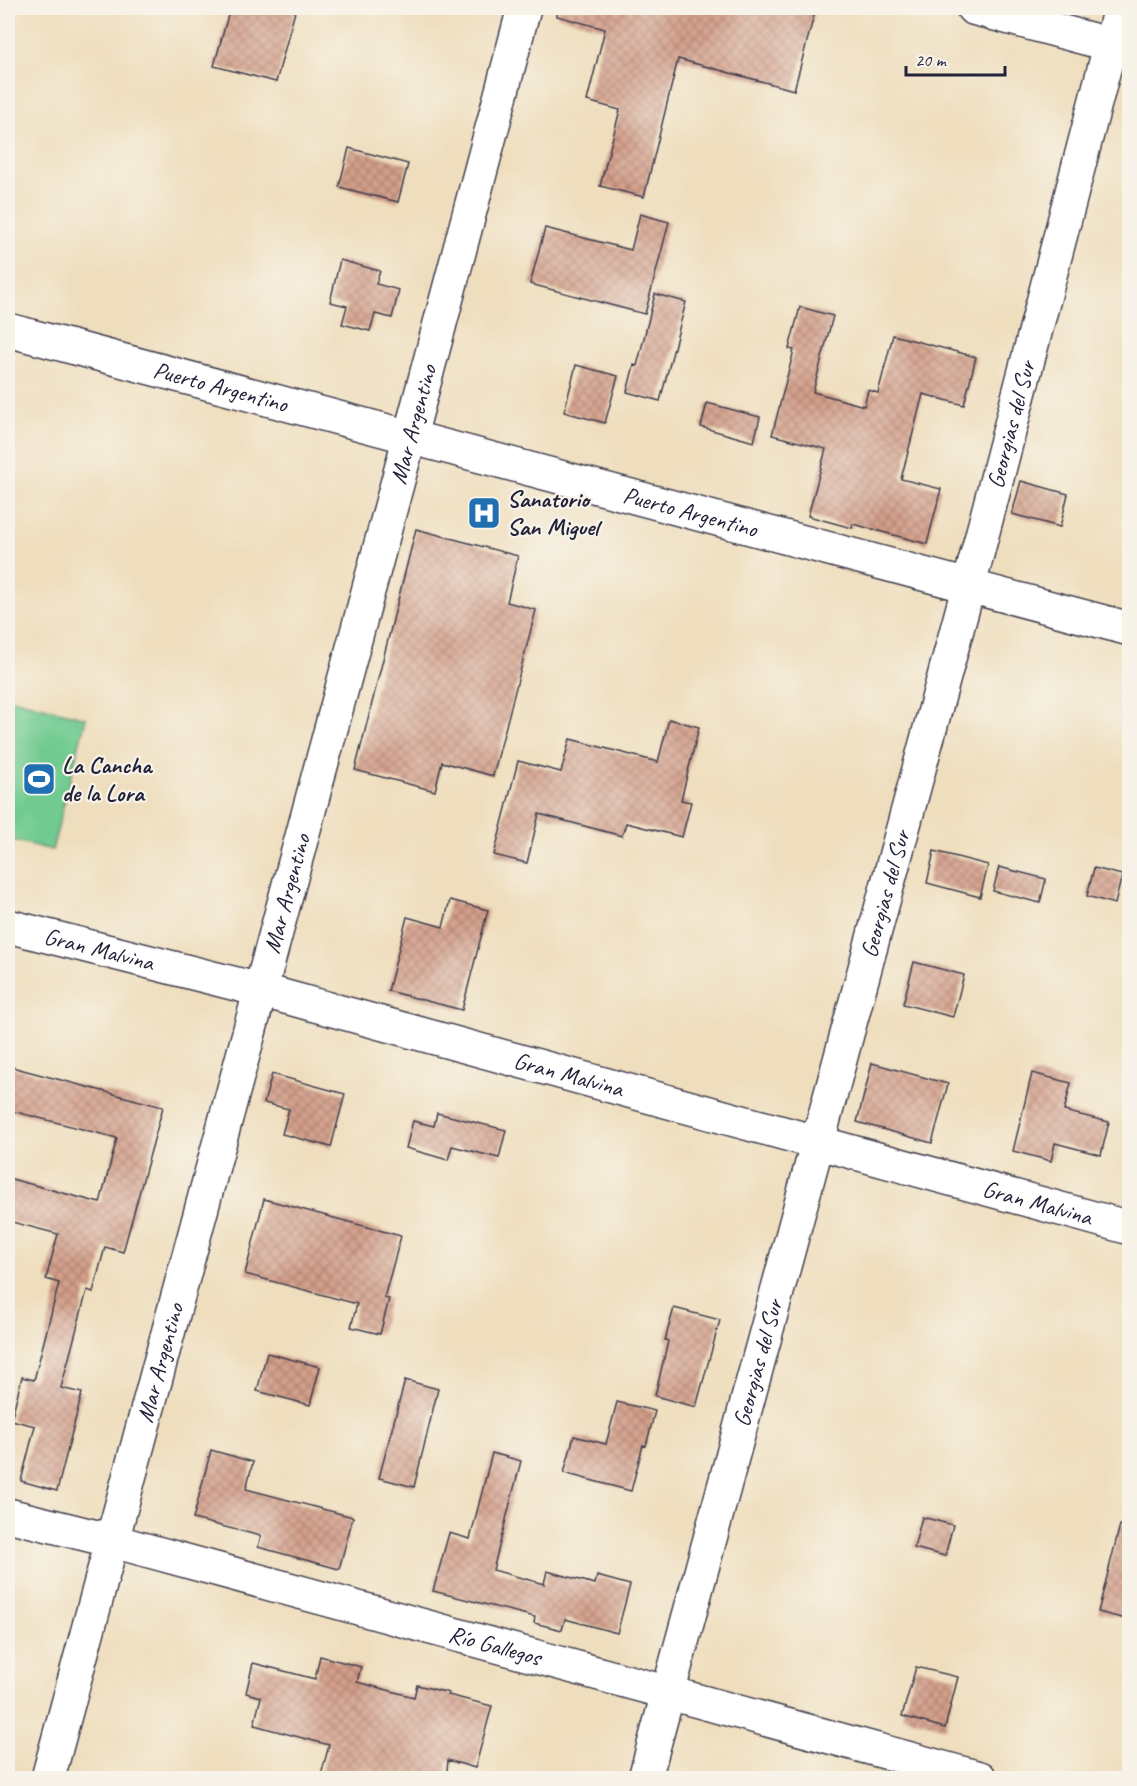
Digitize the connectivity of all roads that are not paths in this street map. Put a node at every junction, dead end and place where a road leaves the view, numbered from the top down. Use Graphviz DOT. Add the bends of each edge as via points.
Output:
graph roads {
  1 [pos="524,8"];
  2 [pos="972,8"];
  3 [pos="1120,8"];
  4 [pos="1120,48"];
  5 [pos="8,330"];
  6 [pos="410,436"];
  7 [pos="969,585"];
  8 [pos="1130,629"];
  9 [pos="8,926"];
  10 [pos="260,990"];
  11 [pos="816,1142"];
  12 [pos="1130,1228"];
  13 [pos="8,1515"];
  14 [pos="113,1541"];
  15 [pos="668,1693"];
  16 [pos="48,1779"];
  17 [pos="645,1779"];
  18 [pos="980,1779"];
  1 -- 6 [label="street, Mar Argentino"];
  2 -- 4 [label="street"];
  3 -- 4 [label="street, Georgias del Sur"];
  4 -- 7 [label="street, Georgias del Sur"];
  5 -- 6 [label="street, Puerto Argentino"];
  6 -- 7 [label="street, Puerto Argentino"];
  6 -- 10 [label="street, Mar Argentino"];
  7 -- 8 [label="street, Puerto Argentino"];
  7 -- 11 [label="street, Georgias del Sur"];
  9 -- 10 [label="street, Gran Malvina"];
  10 -- 11 [label="street, Gran Malvina"];
  10 -- 14 [label="street, Mar Argentino"];
  11 -- 12 [label="street, Gran Malvina"];
  11 -- 15 [label="street, Georgias del Sur"];
  13 -- 14 [label="street, Río Gallegos"];
  14 -- 15 [label="street, Río Gallegos"];
  14 -- 16 [label="street, Mar Argentino"];
  15 -- 17 [label="street, Georgias del Sur"];
  15 -- 18 [label="street, Río Gallegos"];
}
